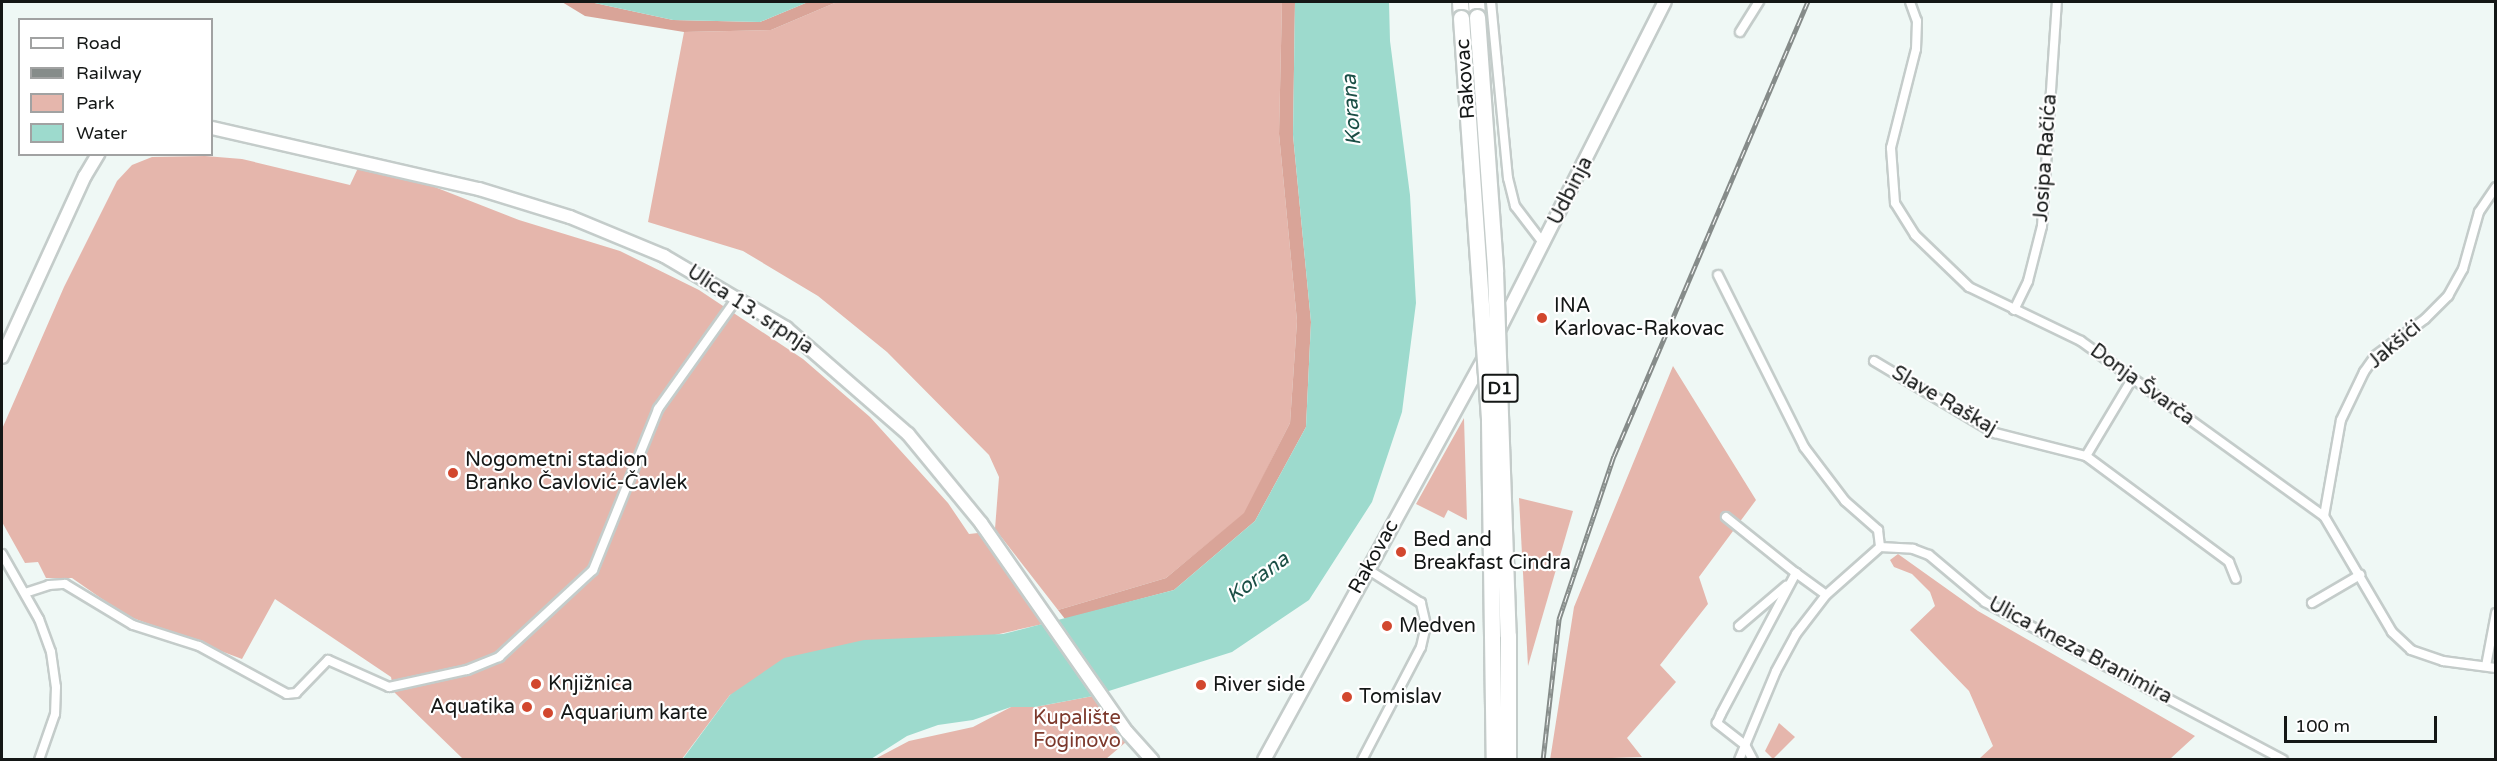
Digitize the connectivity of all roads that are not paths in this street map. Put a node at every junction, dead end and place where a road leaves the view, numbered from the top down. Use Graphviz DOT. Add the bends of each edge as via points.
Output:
graph roads {
  1 [pos="1460,2"];
  2 [pos="1491,2"];
  3 [pos="1665,2"];
  4 [pos="1760,2"];
  5 [pos="1910,2"];
  6 [pos="2057,2"];
  7 [pos="1476,9"];
  8 [pos="1740,32"];
  9 [pos="213,128"];
  10 [pos="97,156"];
  11 [pos="2496,188"];
  12 [pos="1544,244"];
  13 [pos="1718,275"];
  14 [pos="738,297"];
  15 [pos="2014,310"];
  16 [pos="2,357"];
  17 [pos="1874,361"];
  18 [pos="2132,379"];
  19 [pos="2086,456"];
  20 [pos="2325,516"];
  21 [pos="1726,517"];
  22 [pos="1880,547"];
  23 [pos="2,554"];
  24 [pos="1367,569"];
  25 [pos="1796,573"];
  26 [pos="2360,576"];
  27 [pos="2236,579"];
  28 [pos="1791,582"];
  29 [pos="25,593"];
  30 [pos="1826,595"];
  31 [pos="2312,603"];
  32 [pos="2496,613"];
  33 [pos="1739,626"];
  34 [pos="2491,667"];
  35 [pos="1745,745"];
  36 [pos="39,759"];
  37 [pos="1152,759"];
  38 [pos="1264,759"];
  39 [pos="1362,759"];
  40 [pos="1494,759"];
  41 [pos="1508,759"];
  42 [pos="1739,759"];
  43 [pos="1753,759"];
  44 [pos="2283,759"];
  1 -- 40 [label="highway, Rakovac / D1, bridge" via="1489,421"];
  2 -- 12 [label="street, Udbinja" via="1508,178 1515,206"];
  3 -- 12 [label="street, Udbinja"];
  4 -- 8 [label="street"];
  5 -- 15 [label="street, Donja Švarča" via="1917,21 1916,49 1891,148 1895,203 1903,220 1969,287"];
  6 -- 15 [label="street, Josipa Račića" via="2042,226 2028,281"];
  7 -- 41 [label="highway, Rakovac / D1, bridge" via="1495,271 1508,636"];
  9 -- 14 [label="street, Ulica 13. srpnja" via="479,189 570,217 664,256"];
  10 -- 16 [label="street"];
  11 -- 20 [label="street, Jakšići" via="2479,212 2463,268 2448,296 2426,319 2375,356 2364,372 2341,420"];
  12 -- 24 [label="street, Rakovac"];
  13 -- 22 [label="street" via="1804,447 1845,501 1878,530"];
  14 -- 29 [label="street" via="658,408 593,570 499,657 438,678 389,687 328,660 296,693 287,694 199,646 133,626 65,584"];
  14 -- 37 [label="street, Ulica 13. srpnja" via="786,328 908,434 990,536 1127,732"];
  15 -- 18 [label="street, Donja Švarča" via="2081,341"];
  17 -- 19 [label="street, Slave Raškaj" via="1995,433"];
  18 -- 19 [label="street"];
  18 -- 20 [label="street, Donja Švarča"];
  19 -- 27 [label="street, Slave Raškaj" via="2229,562"];
  20 -- 26 [label="street, Donja Švarča"];
  21 -- 25 [label="street"];
  22 -- 30 [label="street"];
  22 -- 44 [label="street, Ulica kneza Branimira" via="1913,549 1929,555 1985,602"];
  23 -- 29 [label="street"];
  24 -- 38 [label="street, Rakovac"];
  24 -- 39 [label="street" via="1421,603 1426,625 1421,647"];
  25 -- 28 [label="street"];
  25 -- 30 [label="street"];
  26 -- 31 [label="street"];
  26 -- 34 [label="street, Donja Švarča" via="2392,632 2411,650 2443,661"];
  28 -- 33 [label="street"];
  28 -- 35 [label="street" via="1717,723"];
  29 -- 36 [label="street" via="51,652 56,687 55,714"];
  30 -- 35 [label="street" via="1791,643"];
  32 -- 34 [label="street, Donja Švarča"];
  35 -- 42 [label="street"];
  35 -- 43 [label="street"];
}
